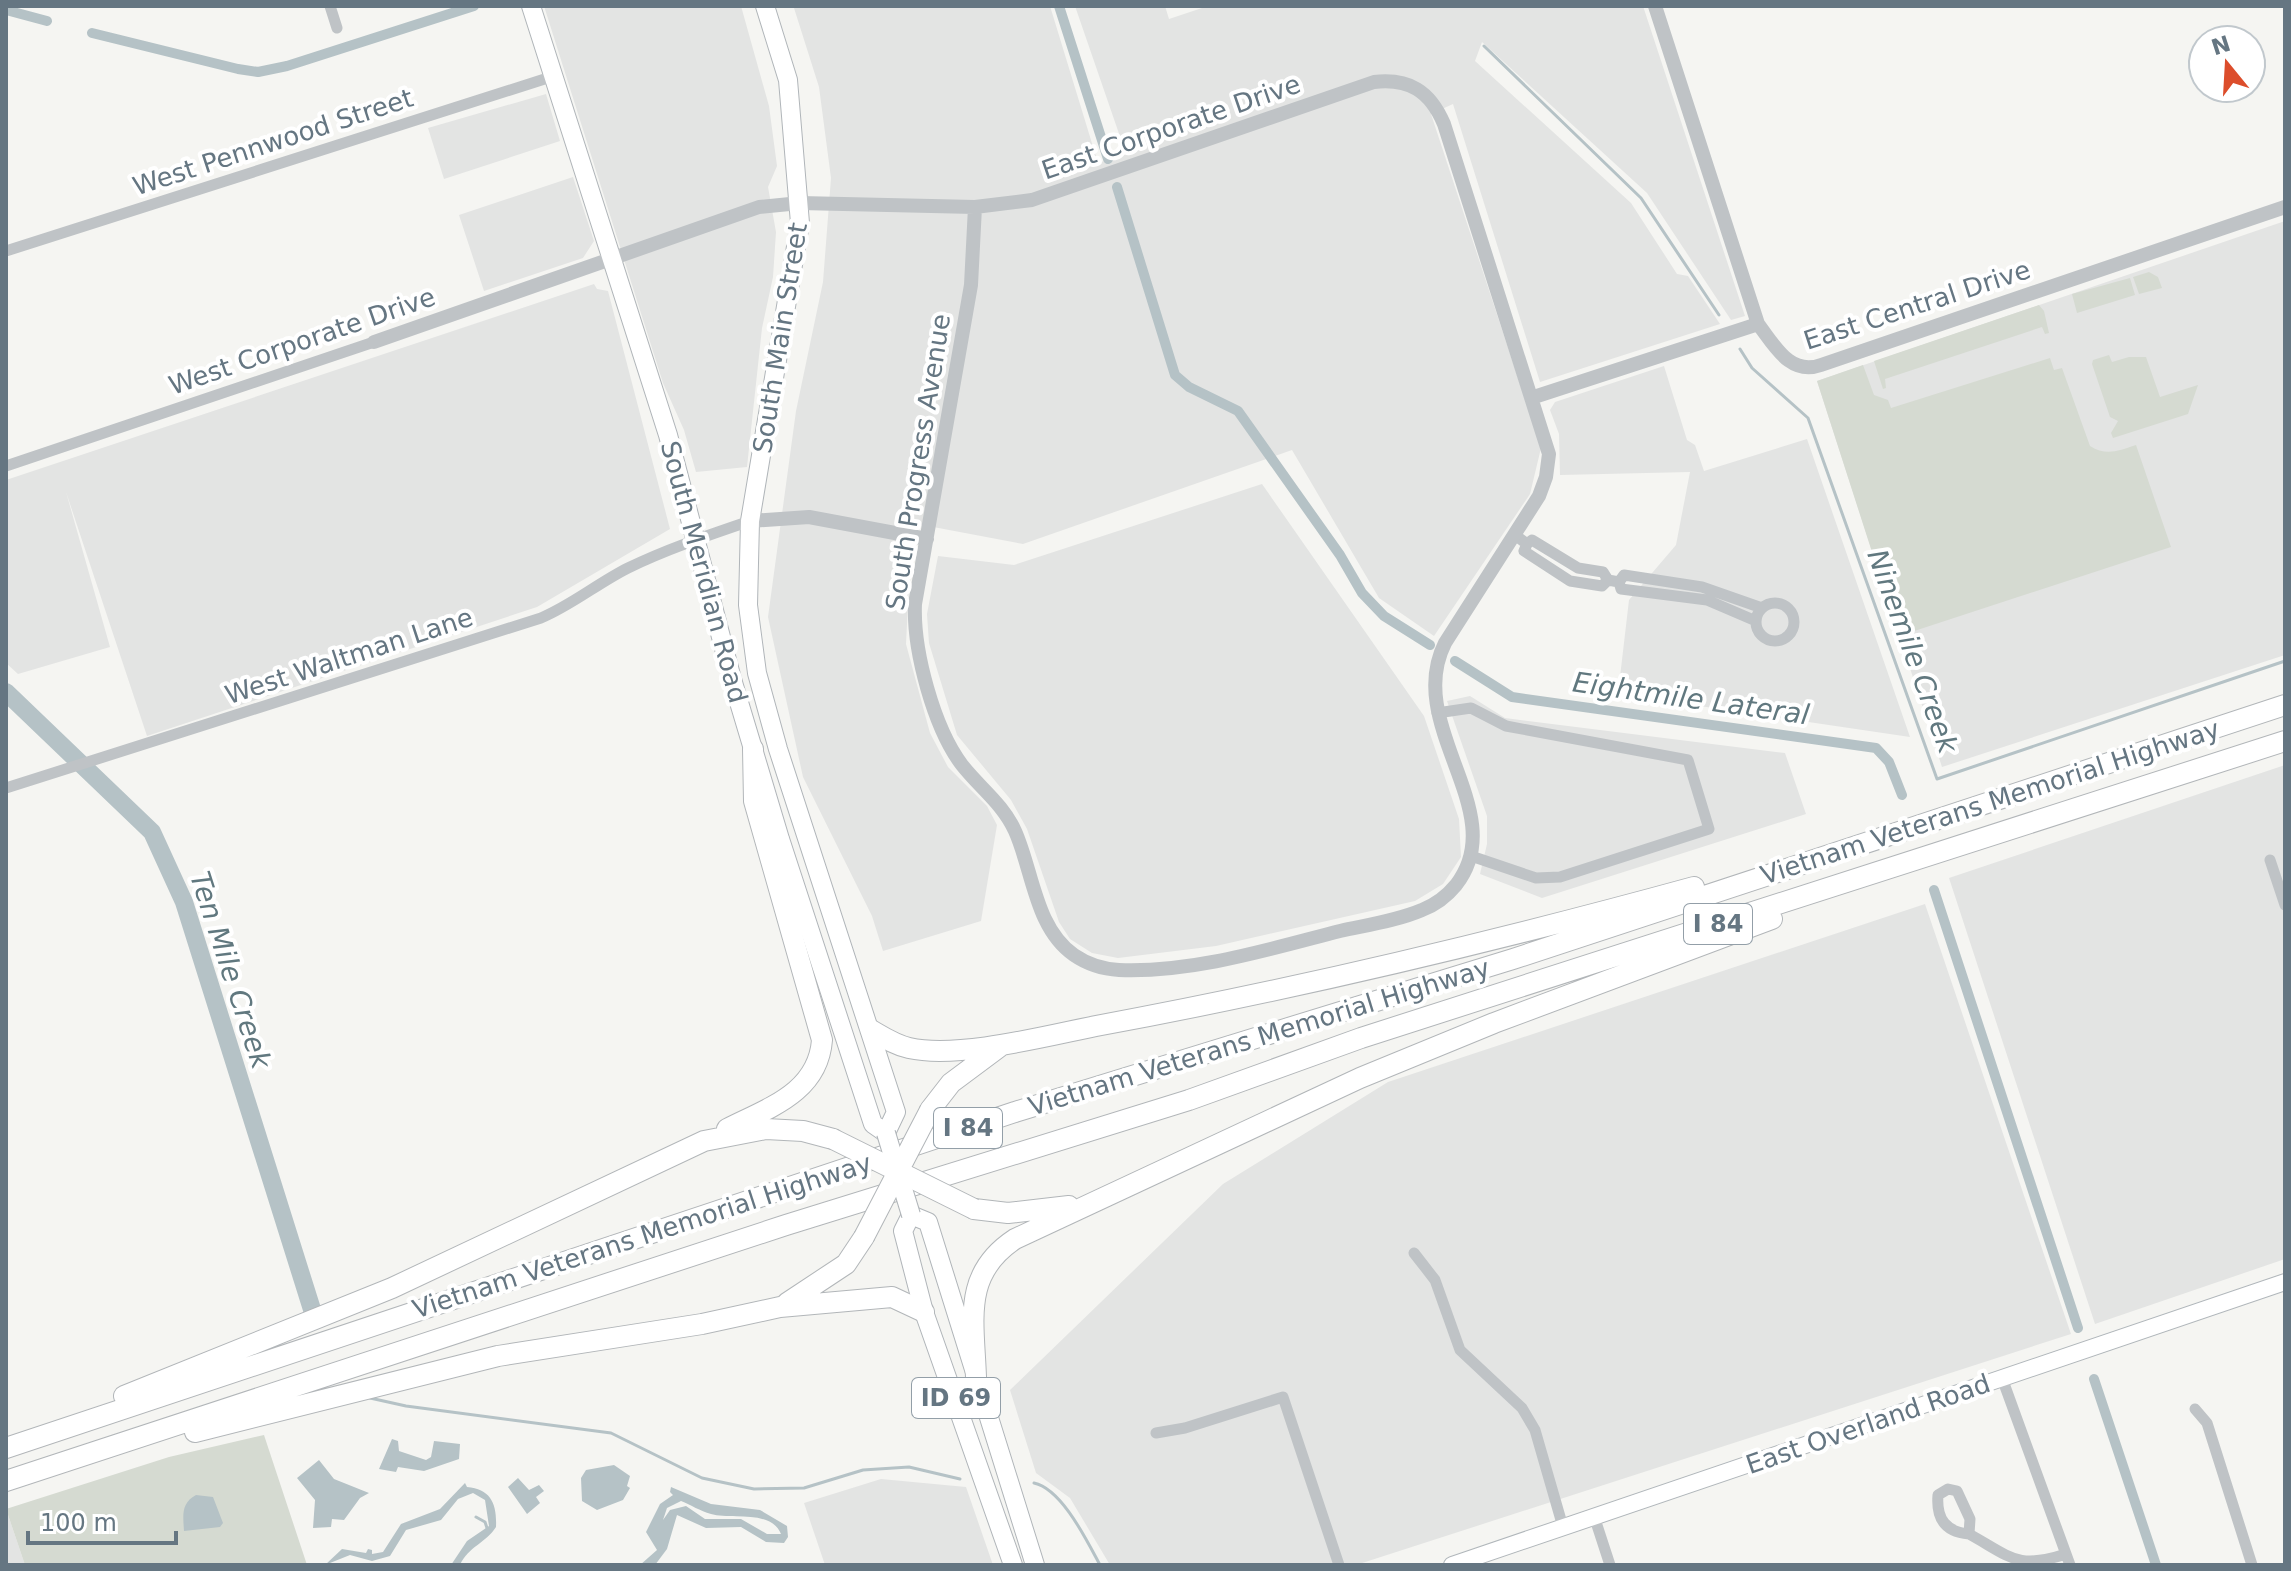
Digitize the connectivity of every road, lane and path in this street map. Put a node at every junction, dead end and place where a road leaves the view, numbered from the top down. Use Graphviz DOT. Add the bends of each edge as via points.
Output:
graph roads {
  1 [pos="330,6"];
  2 [pos="531,6"];
  3 [pos="765,6"];
  4 [pos="1655,6"];
  5 [pos="337,28"];
  6 [pos="554,76"];
  7 [pos="800,203"];
  8 [pos="975,207"];
  9 [pos="2285,207"];
  10 [pos="6,251"];
  11 [pos="611,259"];
  12 [pos="1758,324"];
  13 [pos="374,342"];
  14 [pos="1534,397"];
  15 [pos="6,466"];
  16 [pos="750,521"];
  17 [pos="927,539"];
  18 [pos="695,540"];
  19 [pos="1521,540"];
  20 [pos="1614,581"];
  21 [pos="1762,608"];
  22 [pos="1756,621"];
  23 [pos="757,673"];
  24 [pos="2285,705"];
  25 [pos="1437,713"];
  26 [pos="2285,741"];
  27 [pos="753,749"];
  28 [pos="778,749"];
  29 [pos="6,788"];
  30 [pos="1902,829"];
  31 [pos="1471,856"];
  32 [pos="2270,860"];
  33 [pos="1913,862"];
  34 [pos="2285,905"];
  35 [pos="871,1030"];
  36 [pos="1005,1043"];
  37 [pos="886,1133"];
  38 [pos="704,1141"];
  39 [pos="898,1174"];
  40 [pos="1113,1194"];
  41 [pos="911,1215"];
  42 [pos="1414,1253"];
  43 [pos="2285,1282"];
  44 [pos="780,1307"];
  45 [pos="924,1312"];
  46 [pos="976,1377"];
  47 [pos="2002,1378"];
  48 [pos="2195,1409"];
  49 [pos="1156,1433"];
  50 [pos="38,1438"];
  51 [pos="6,1448"];
  52 [pos="6,1482"];
  53 [pos="1594,1516"];
  54 [pos="1563,1527"];
  55 [pos="1969,1534"];
  56 [pos="2068,1560"];
  57 [pos="1478,1561"];
  58 [pos="1013,1565"];
  59 [pos="1035,1565"];
  60 [pos="1339,1565"];
  61 [pos="1452,1565"];
  62 [pos="1610,1565"];
  63 [pos="2252,1565"];
  1 -- 5 [label="street"];
  2 -- 6 [label="main road, South Meridian Road"];
  3 -- 7 [label="main road, South Main Street" via="788,80"];
  4 -- 12 [label="street, East Central Drive"];
  6 -- 10 [label="street, West Pennwood Street"];
  6 -- 11 [label="main road, South Meridian Road"];
  7 -- 8 [label="street, East Corporate Drive"];
  7 -- 11 [label="street, East Corporate Drive" via="759,207"];
  7 -- 16 [label="main road, South Main Street" via="793,277"];
  8 -- 14 [label="street, East Corporate Drive" via="1032,200 1374,82 1408,84 1430,97 1444,124"];
  8 -- 17 [label="street, South Progress Avenue" via="971,285"];
  9 -- 12 [label="street, East Central Drive" via="1814,368 1786,360"];
  11 -- 13 [label="street, West Corporate Drive"];
  11 -- 18 [label="main road, South Meridian Road" via="668,435"];
  12 -- 14 [label="street"];
  13 -- 15 [label="street, West Corporate Drive"];
  14 -- 19 [label="street, East Corporate Drive" via="1549,454 1546,477"];
  16 -- 17 [label="street" via="809,517"];
  16 -- 18 [label="street, West Waltman Lane"];
  16 -- 23 [label="main road, South Main Street" via="748,605"];
  17 -- 31 [label="street, South Progress Avenue" via="914,621 940,722 956,756 1009,819 1049,926 1074,955 1111,969 1179,965 1279,947 1414,913 1446,896"];
  18 -- 27 [label="main road, South Meridian Road"];
  18 -- 28 [label="main road" via="719,584 757,725"];
  18 -- 29 [label="street, West Waltman Lane" via="626,569 541,618"];
  19 -- 20 [label="street" via="1532,540 1578,568 1603,572"];
  19 -- 25 [label="street, East Corporate Drive" via="1440,654 1433,680"];
  20 -- 21 [label="street" via="1624,575 1702,587"];
  20 -- 22 [label="street" via="1621,589 1717,603"];
  21 -- 22 [label="street"];
  21 -- 22 [label="street" via="1774,603 1787,606 1793,629 1785,639 1772,641 1762,636"];
  23 -- 28 [label="main road, South Meridian Road"];
  24 -- 30 [label="highway, Vietnam Veterans Memorial Highway / I 84"];
  25 -- 31 [label="street, East Corporate Drive" via="1471,814"];
  25 -- 31 [label="street" via="1471,708 1506,726 1688,760 1709,829 1560,877 1536,878"];
  26 -- 33 [label="highway, Vietnam Veterans Memorial Highway / I 84"];
  27 -- 37 [label="main road, South Meridian Road / ID 69" via="873,1124"];
  27 -- 38 [label="highway" via="754,801 820,1022 821,1057 811,1077 791,1096"];
  28 -- 35 [label="main road, South Meridian Road / ID 69"];
  30 -- 36 [label="highway" via="1531,931 1214,1004"];
  30 -- 50 [label="highway, Vietnam Veterans Memorial Highway / I 84" via="1513,959 1015,1112"];
  32 -- 34 [label="street"];
  33 -- 40 [label="highway" via="1360,1078"];
  33 -- 52 [label="highway, Vietnam Veterans Memorial Highway / I 84"];
  35 -- 36 [label="highway" via="910,1048"];
  35 -- 37 [label="main road, South Meridian Road / ID 69" via="896,1112"];
  36 -- 39 [label="highway, bridge" via="951,1083 930,1110"];
  37 -- 39 [label="main road, South Meridian Road / ID 69, bridge"];
  38 -- 39 [label="highway, bridge" via="766,1129 803,1131 864,1152"];
  38 -- 50 [label="highway" via="392,1288 79,1414"];
  39 -- 40 [label="highway, bridge" via="974,1209 1008,1213 1050,1210"];
  39 -- 41 [label="main road, South Meridian Road / ID 69, bridge"];
  39 -- 44 [label="highway, bridge" via="846,1264"];
  40 -- 46 [label="highway" via="994,1252 975,1288"];
  41 -- 45 [label="main road, South Meridian Road / ID 69" via="903,1231"];
  41 -- 46 [label="main road, South Meridian Road / ID 69" via="928,1222"];
  42 -- 54 [label="street" via="1435,1280 1460,1350 1522,1408 1535,1430"];
  43 -- 47 [label="main road, East Overland Road"];
  44 -- 45 [label="highway" via="892,1297"];
  44 -- 52 [label="highway" via="395,1379"];
  45 -- 58 [label="main road, South Meridian Road / ID 69"];
  46 -- 59 [label="main road, South Meridian Road / ID 69"];
  47 -- 53 [label="main road, East Overland Road"];
  47 -- 56 [label="street"];
  48 -- 63 [label="street" via="2207,1423"];
  49 -- 60 [label="street" via="1283,1397"];
  50 -- 51 [label="highway, Vietnam Veterans Memorial Highway / I 84"];
  53 -- 54 [label="main road, East Overland Road"];
  53 -- 62 [label="street"];
  54 -- 57 [label="main road, East Overland Road"];
  55 -- 56 [label="street" via="2029,1564"];
  57 -- 61 [label="main road, East Overland Road"];
}
